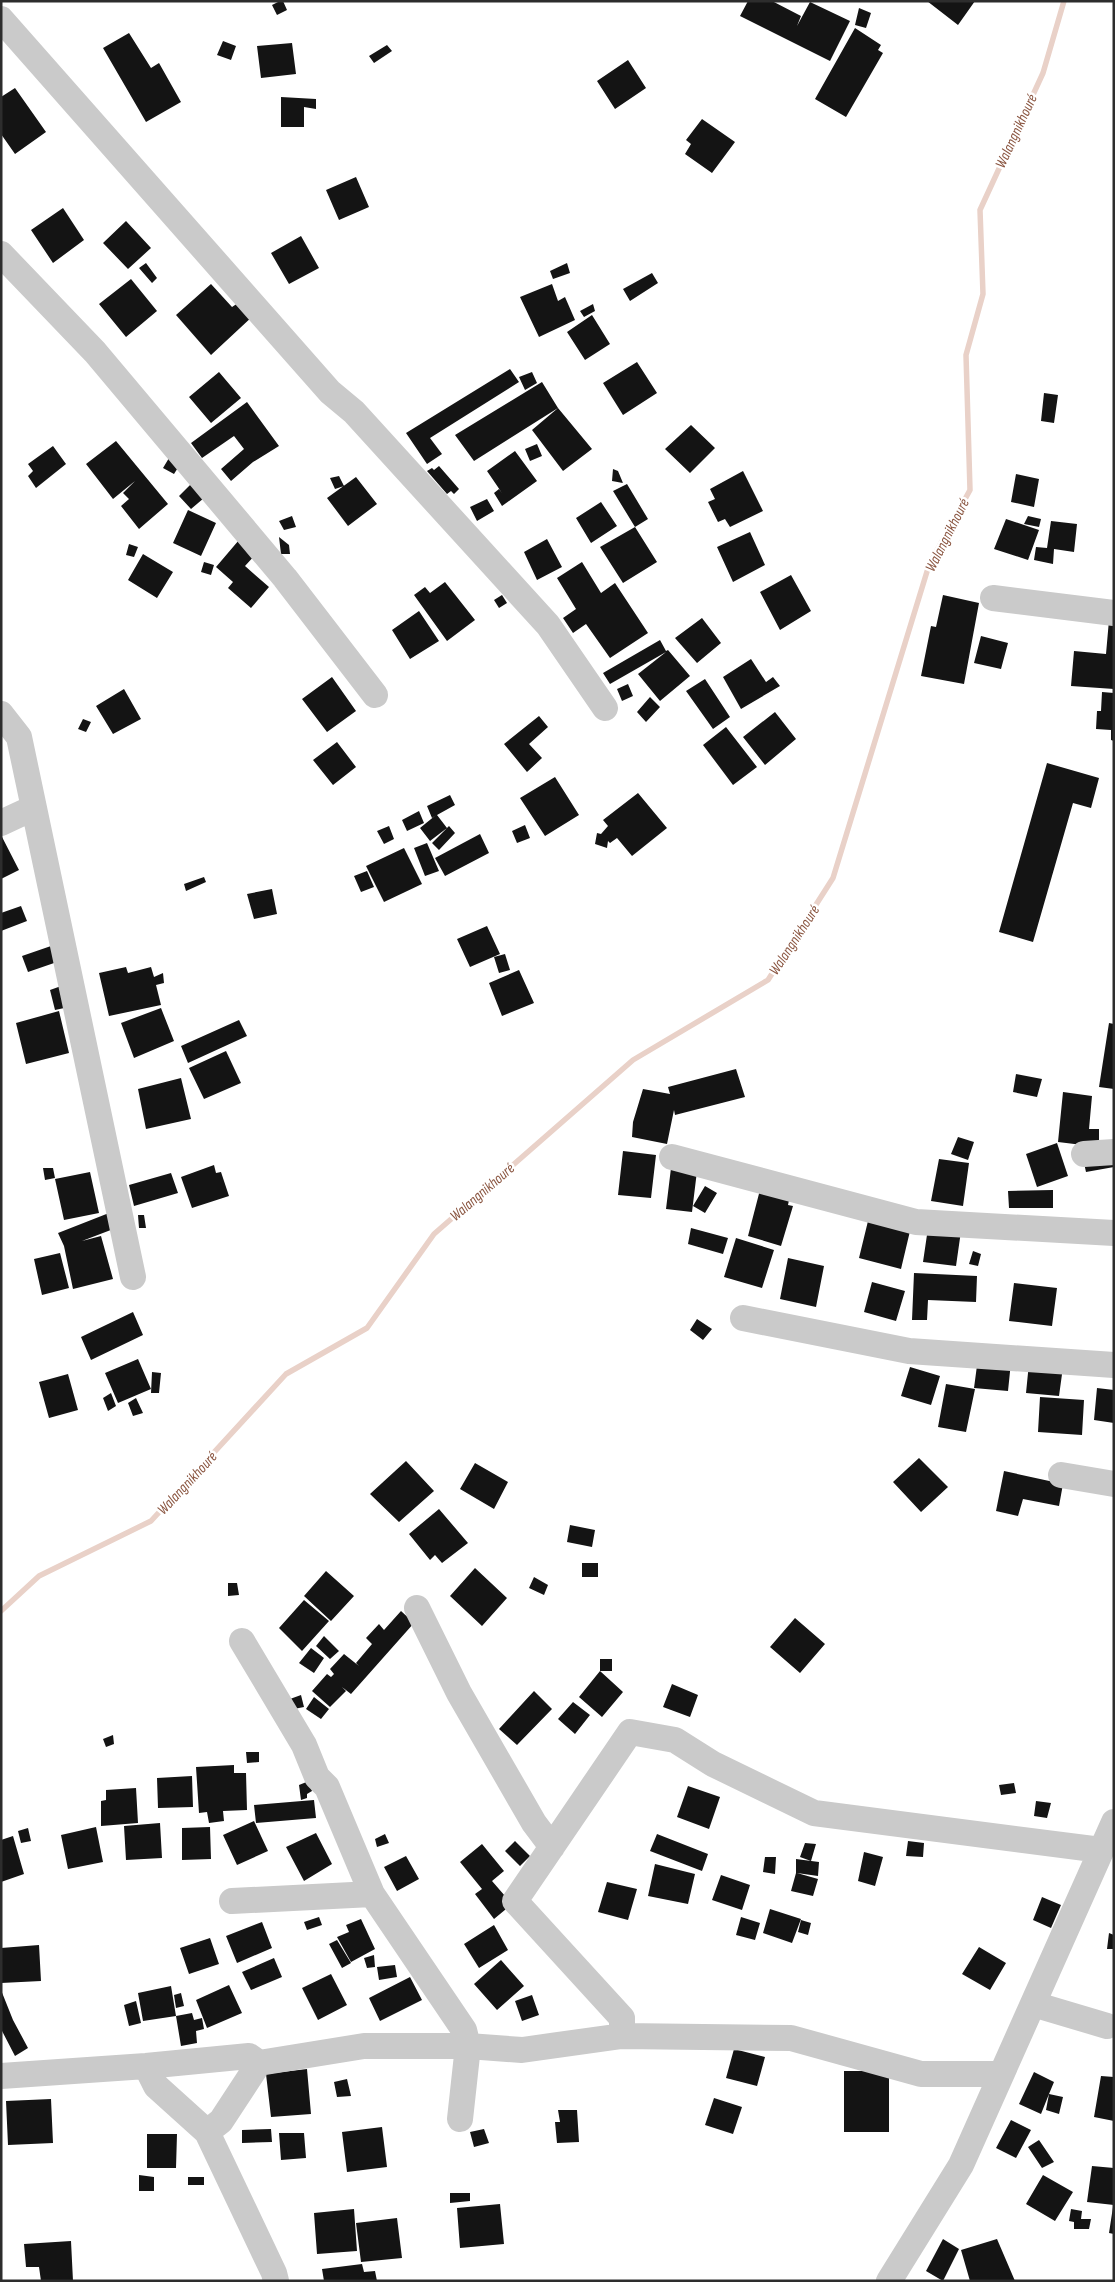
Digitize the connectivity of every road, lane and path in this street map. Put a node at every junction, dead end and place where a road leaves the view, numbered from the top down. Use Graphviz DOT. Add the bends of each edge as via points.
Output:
graph roads {
  1 [pos="1,19"];
  2 [pos="1,254"];
  3 [pos="992,598"];
  4 [pos="1114,613"];
  5 [pos="376,695"];
  6 [pos="605,708"];
  7 [pos="1,714"];
  8 [pos="33,808"];
  9 [pos="1,823"];
  10 [pos="1114,1152"];
  11 [pos="1084,1154"];
  12 [pos="672,1157"];
  13 [pos="1114,1233"];
  14 [pos="133,1277"];
  15 [pos="743,1318"];
  16 [pos="1114,1365"];
  17 [pos="1061,1474"];
  18 [pos="1114,1484"];
  19 [pos="417,1608"];
  20 [pos="242,1641"];
  21 [pos="1114,1822"];
  22 [pos="552,1846"];
  23 [pos="1101,1850"];
  24 [pos="372,1894"];
  25 [pos="232,1901"];
  26 [pos="1032,2004"];
  27 [pos="1107,2026"];
  28 [pos="622,2036"];
  29 [pos="468,2046"];
  30 [pos="259,2063"];
  31 [pos="146,2066"];
  32 [pos="1001,2074"];
  33 [pos="1,2076"];
  34 [pos="460,2119"];
  35 [pos="207,2132"];
  36 [pos="276,2281"];
  37 [pos="889,2281"];
  1 -- 6 [label="street" via="330,392 354,412 548,625"];
  2 -- 5 [label="street" via="107,367 285,578"];
  3 -- 4 [label="street"];
  7 -- 8 [label="street" via="20,737"];
  8 -- 9 [label="street"];
  8 -- 14 [label="street"];
  10 -- 11 [label="street"];
  12 -- 13 [label="street" via="916,1222"];
  15 -- 16 [label="street" via="909,1351"];
  17 -- 18 [label="street"];
  19 -- 22 [label="street" via="458,1693 534,1823"];
  20 -- 24 [label="street" via="304,1746 317,1777 327,1787"];
  21 -- 23 [label="street"];
  22 -- 23 [label="street" via="630,1732 675,1740 713,1764 814,1813"];
  22 -- 28 [label="street" via="515,1901 622,2018"];
  23 -- 26 [label="street"];
  24 -- 25 [label="street"];
  24 -- 29 [label="street" via="464,2030"];
  26 -- 27 [label="street"];
  26 -- 32 [label="street"];
  28 -- 29 [label="street" via="522,2050"];
  28 -- 32 [label="street" via="791,2038 921,2074"];
  29 -- 30 [label="street" via="364,2046"];
  29 -- 34 [label="street"];
  30 -- 31 [label="street" via="249,2056"];
  30 -- 35 [label="street" via="221,2121"];
  31 -- 33 [label="street"];
  31 -- 35 [label="street" via="156,2086"];
  32 -- 37 [label="street" via="961,2165"];
  35 -- 36 [label="street"];
}
